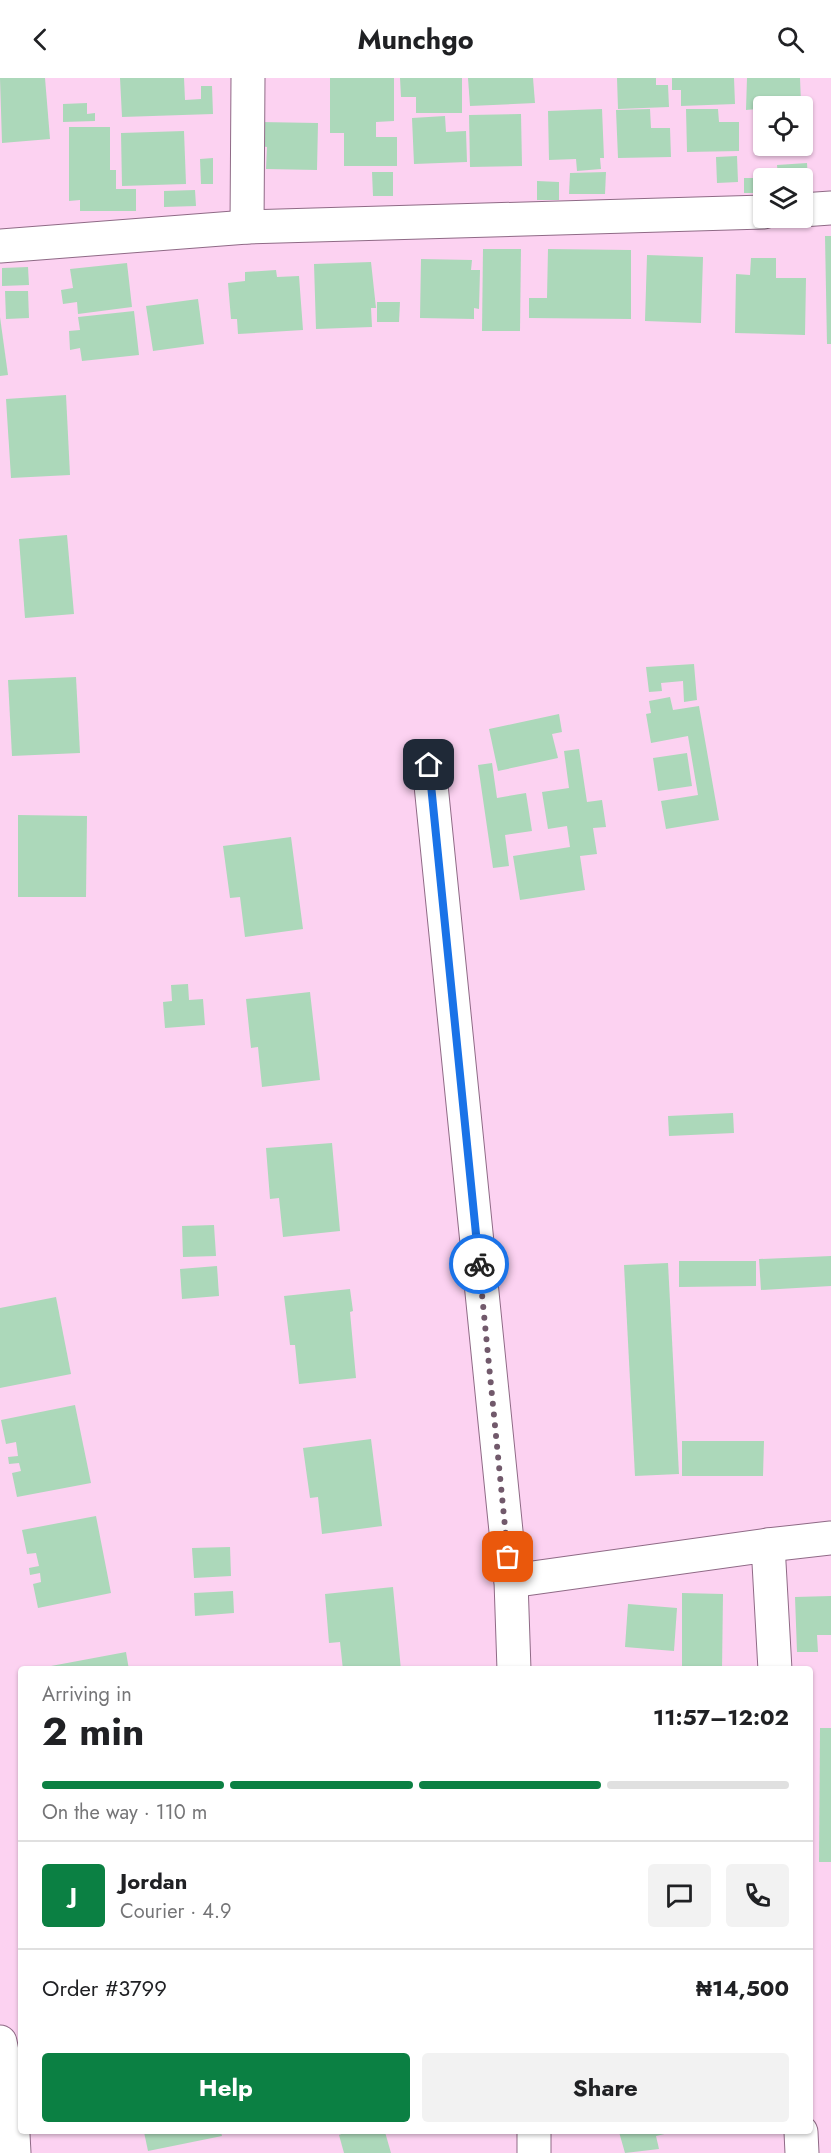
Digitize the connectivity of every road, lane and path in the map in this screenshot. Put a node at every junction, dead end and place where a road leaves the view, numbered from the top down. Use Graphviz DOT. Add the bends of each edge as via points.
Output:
graph roads {
  1 [pos="248,78"];
  2 [pos="831,208"];
  3 [pos="813,209"];
  4 [pos="753,212"];
  5 [pos="246,227"];
  6 [pos="0,246"];
  7 [pos="429,765"];
  8 [pos="831,1538"];
  9 [pos="768,1545"];
  10 [pos="511,1581"];
  11 [pos="514,1666"];
  12 [pos="775,1666"];
  13 [pos="0,2042"];
  14 [pos="534,2134"];
  15 [pos="801,2134"];
  16 [pos="14,2153"];
  17 [pos="534,2153"];
  18 [pos="802,2153"];
  1 -- 5 [label="street"];
  2 -- 3 [label="street"];
  4 -- 5 [label="street"];
  5 -- 6 [label="street"];
  7 -- 10 [label="street"];
  8 -- 9 [label="street"];
  9 -- 10 [label="street"];
  9 -- 12 [label="street"];
  10 -- 11 [label="street"];
  13 -- 16 [label="street" via="10,2097"];
  14 -- 17 [label="street"];
  15 -- 18 [label="street"];
}
